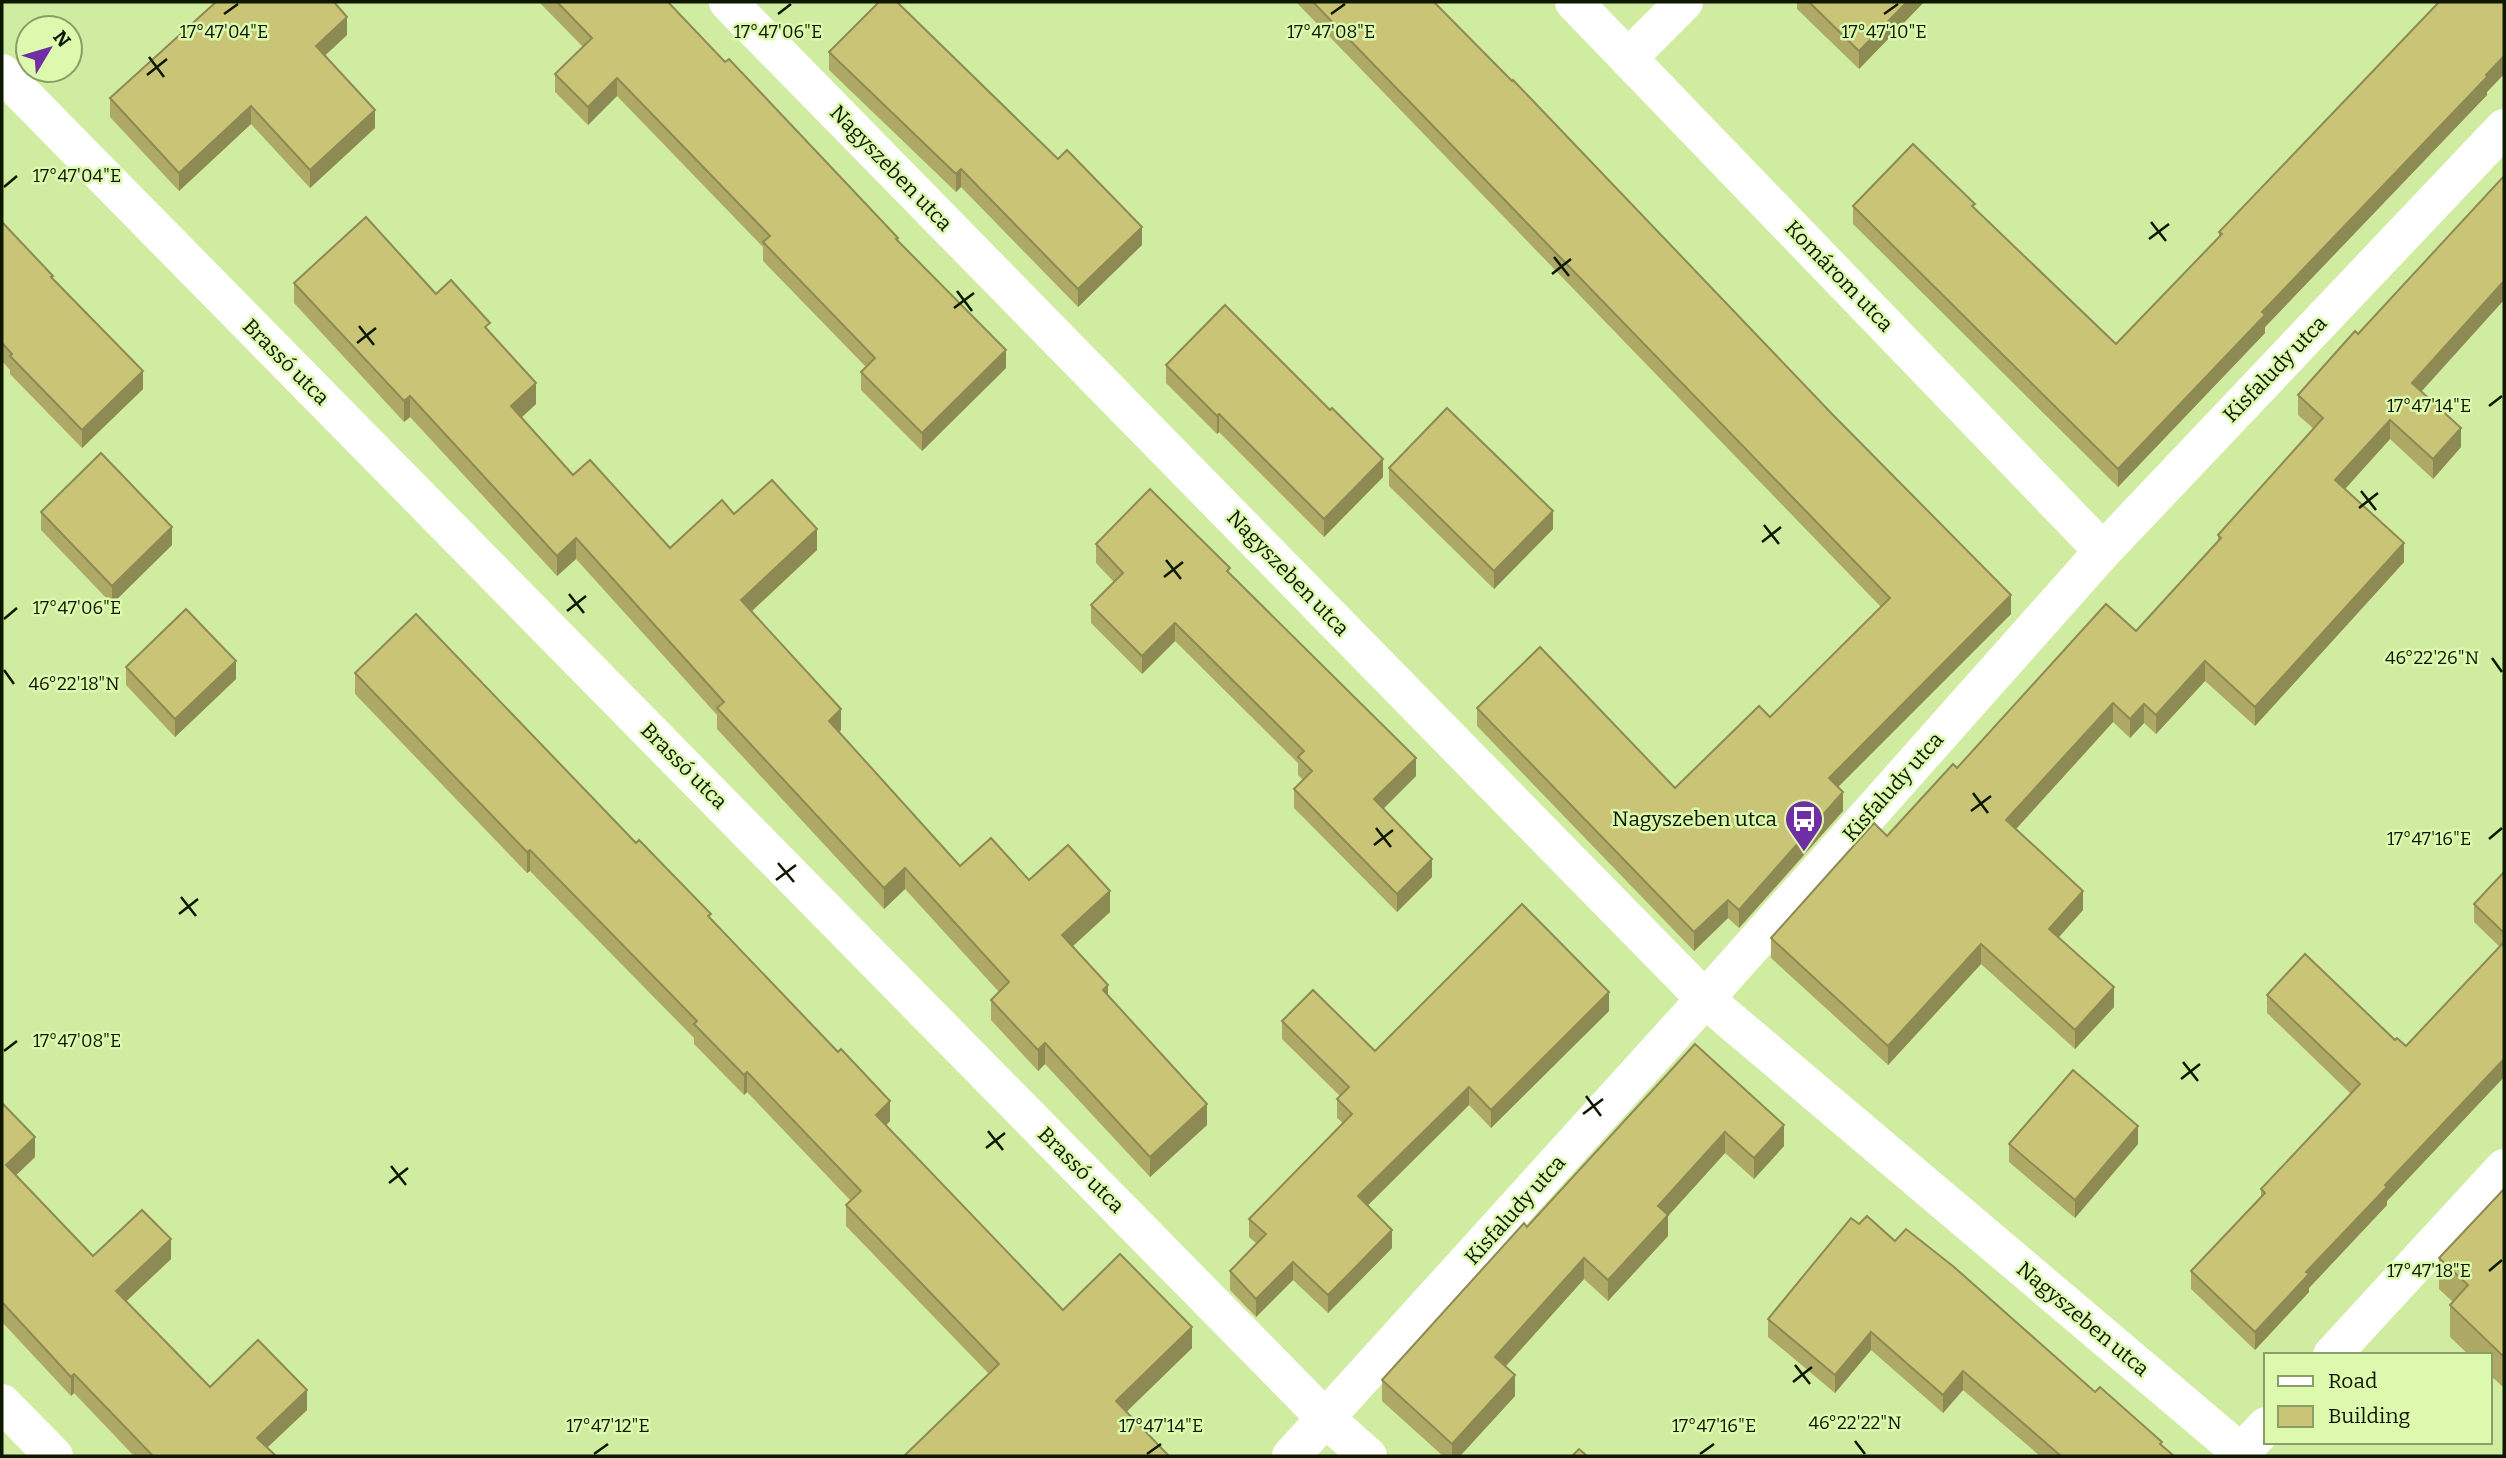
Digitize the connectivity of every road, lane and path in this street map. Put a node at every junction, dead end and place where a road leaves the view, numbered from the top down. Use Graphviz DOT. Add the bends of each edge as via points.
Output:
graph roads {
  1 [pos="728,2"];
  2 [pos="1574,2"];
  3 [pos="1684,2"];
  4 [pos="1628,58"];
  5 [pos="2,73"];
  6 [pos="2504,128"];
  7 [pos="2102,551"];
  8 [pos="1705,999"];
  9 [pos="2504,1168"];
  10 [pos="2334,1353"];
  11 [pos="2,1403"];
  12 [pos="1326,1419"];
  13 [pos="2264,1429"];
  14 [pos="2243,1455"];
  15 [pos="54,1456"];
  16 [pos="1291,1456"];
  17 [pos="1368,1456"];
  1 -- 8 [label="street, Nagyszeben utca"];
  2 -- 4 [label="street, Komárom utca"];
  3 -- 4 [label="street"];
  4 -- 7 [label="street, Komárom utca"];
  5 -- 12 [label="street, Brassó utca"];
  6 -- 7 [label="street, Kisfaludy utca"];
  7 -- 8 [label="street, Kisfaludy utca"];
  8 -- 12 [label="street, Kisfaludy utca"];
  8 -- 14 [label="street, Nagyszeben utca"];
  9 -- 10 [label="street"];
  11 -- 15 [label="street"];
  12 -- 16 [label="street, Kisfaludy utca"];
  12 -- 17 [label="street, Brassó utca"];
  13 -- 14 [label="street"];
}
